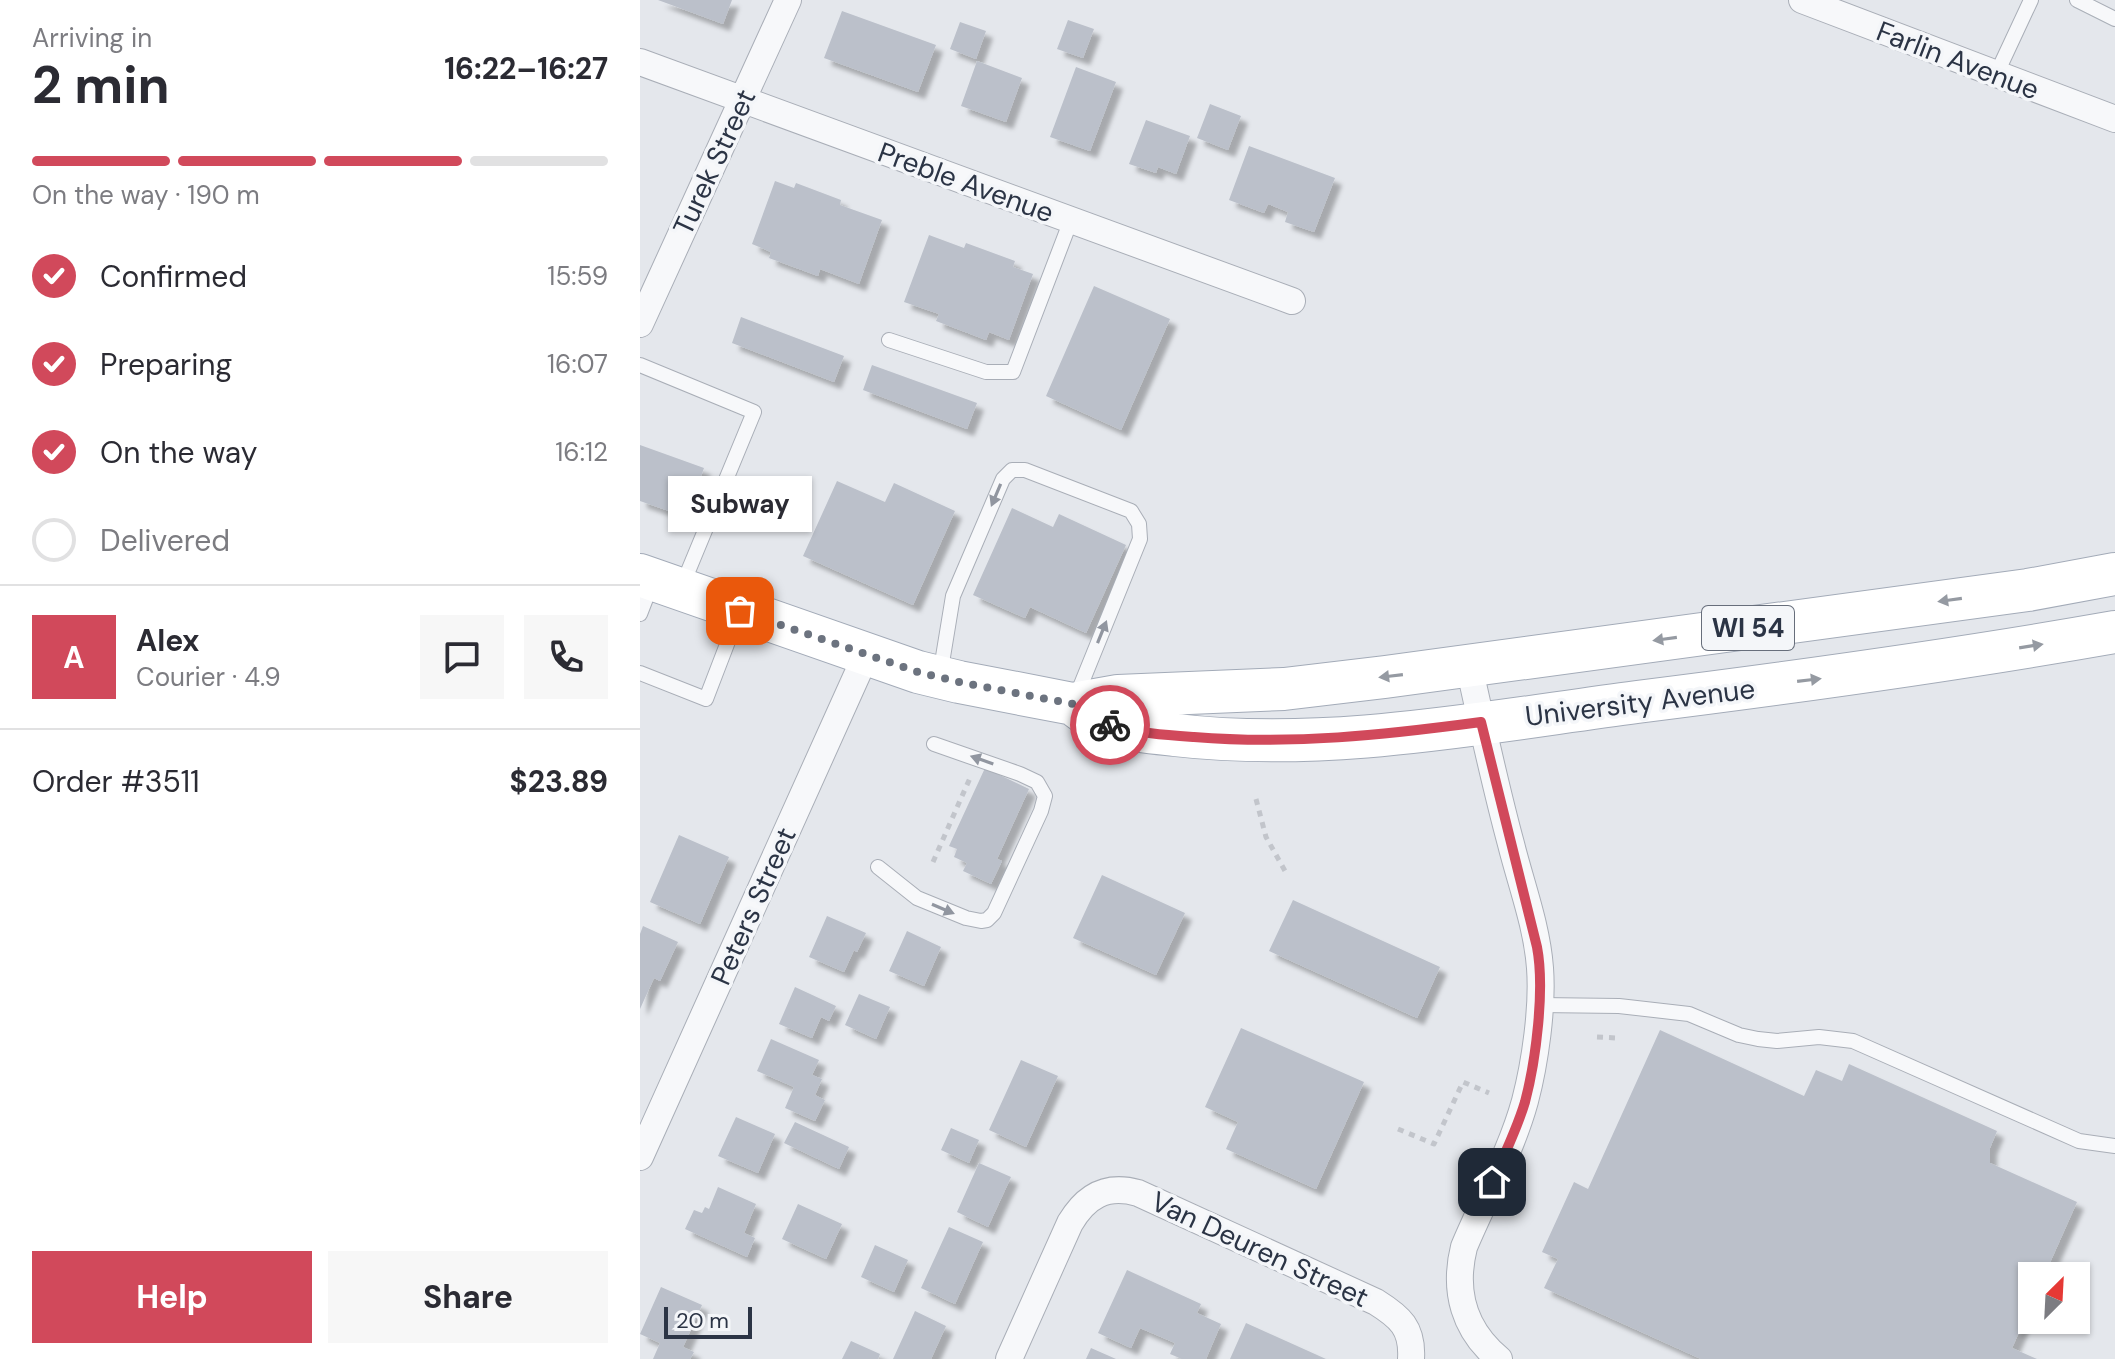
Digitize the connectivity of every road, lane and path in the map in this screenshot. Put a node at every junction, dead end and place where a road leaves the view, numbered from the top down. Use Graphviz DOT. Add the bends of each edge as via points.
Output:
graph roads {
  1 [pos="788,0"];
  2 [pos="2031,0"];
  3 [pos="2077,0"];
  4 [pos="1814,2"];
  5 [pos="2115,19"];
  6 [pos="640,62"];
  7 [pos="1996,75"];
  8 [pos="742,100"];
  9 [pos="2115,119"];
  10 [pos="1071,220"];
  11 [pos="1292,301"];
  12 [pos="640,324"];
  13 [pos="889,340"];
  14 [pos="640,365"];
  15 [pos="2115,574"];
  16 [pos="654,589"];
  17 [pos="740,611"];
  18 [pos="2115,632"];
  19 [pos="866,655"];
  20 [pos="1469,666"];
  21 [pos="640,673"];
  22 [pos="939,677"];
  23 [pos="1073,704"];
  24 [pos="1481,722"];
  25 [pos="934,744"];
  26 [pos="976,766"];
  27 [pos="1256,799"];
  28 [pos="933,862"];
  29 [pos="878,867"];
  30 [pos="1285,871"];
  31 [pos="1540,1005"];
  32 [pos="1597,1037"];
  33 [pos="1617,1038"];
  34 [pos="1489,1093"];
  35 [pos="1398,1129"];
  36 [pos="2115,1146"];
  37 [pos="640,1157"];
  38 [pos="1410,1347"];
  39 [pos="1009,1359"];
  40 [pos="1499,1359"];
  1 -- 8 [label="street, Turek Street"];
  2 -- 7 [label="lane"];
  3 -- 5 [label="lane"];
  4 -- 7 [label="street, Farlin Avenue"];
  6 -- 8 [label="street, Preble Avenue"];
  7 -- 9 [label="street, Farlin Avenue"];
  8 -- 10 [label="street, Preble Avenue"];
  8 -- 12 [label="street, Turek Street"];
  10 -- 11 [label="street, Preble Avenue"];
  10 -- 13 [label="lane" via="1013,372 986,372"];
  14 -- 16 [label="lane" via="754,412"];
  15 -- 20 [label="main road, University Avenue / WI 54, one-way"];
  16 -- 17 [label="main road, University Avenue / WI 54"];
  17 -- 19 [label="main road, University Avenue / WI 54"];
  17 -- 21 [label="lane" via="706,699"];
  24 -- 18 [label="main road, University Avenue / WI 54, one-way" via="1871,672"];
  19 -- 22 [label="main road, University Avenue / WI 54"];
  19 -- 37 [label="street, Peters Street"];
  20 -- 23 [label="main road, University Avenue / WI 54, one-way" via="1295,688 1148,694"];
  20 -- 24 [label="street"];
  22 -- 23 [label="main road, University Avenue / WI 54"];
  23 -- 22 [label="lane, one-way" via="1140,539 1139,524 1131,511 1025,470 1012,470 1003,479 953,596"];
  23 -- 24 [label="main road, University Avenue / WI 54" via="1124,729 1246,741 1343,738"];
  24 -- 31 [label="street" via="1537,947"];
  29 -- 25 [label="lane, one-way" via="917,898 966,918 987,920 1041,811 1045,796 1037,782"];
  26 -- 28 [label="path"];
  27 -- 30 [label="path" via="1266,837"];
  31 -- 36 [label="lane" via="1689,1014 1758,1039 1853,1041 2079,1141"];
  31 -- 40 [label="street" via="1525,1101 1460,1263 1466,1312 1480,1339"];
  32 -- 33 [label="path"];
  34 -- 35 [label="path" via="1463,1082 1434,1144"];
  38 -- 39 [label="street, Van Deuren Street" via="1403,1324 1365,1296 1148,1197 1113,1189 1088,1201 1070,1223"];
}
